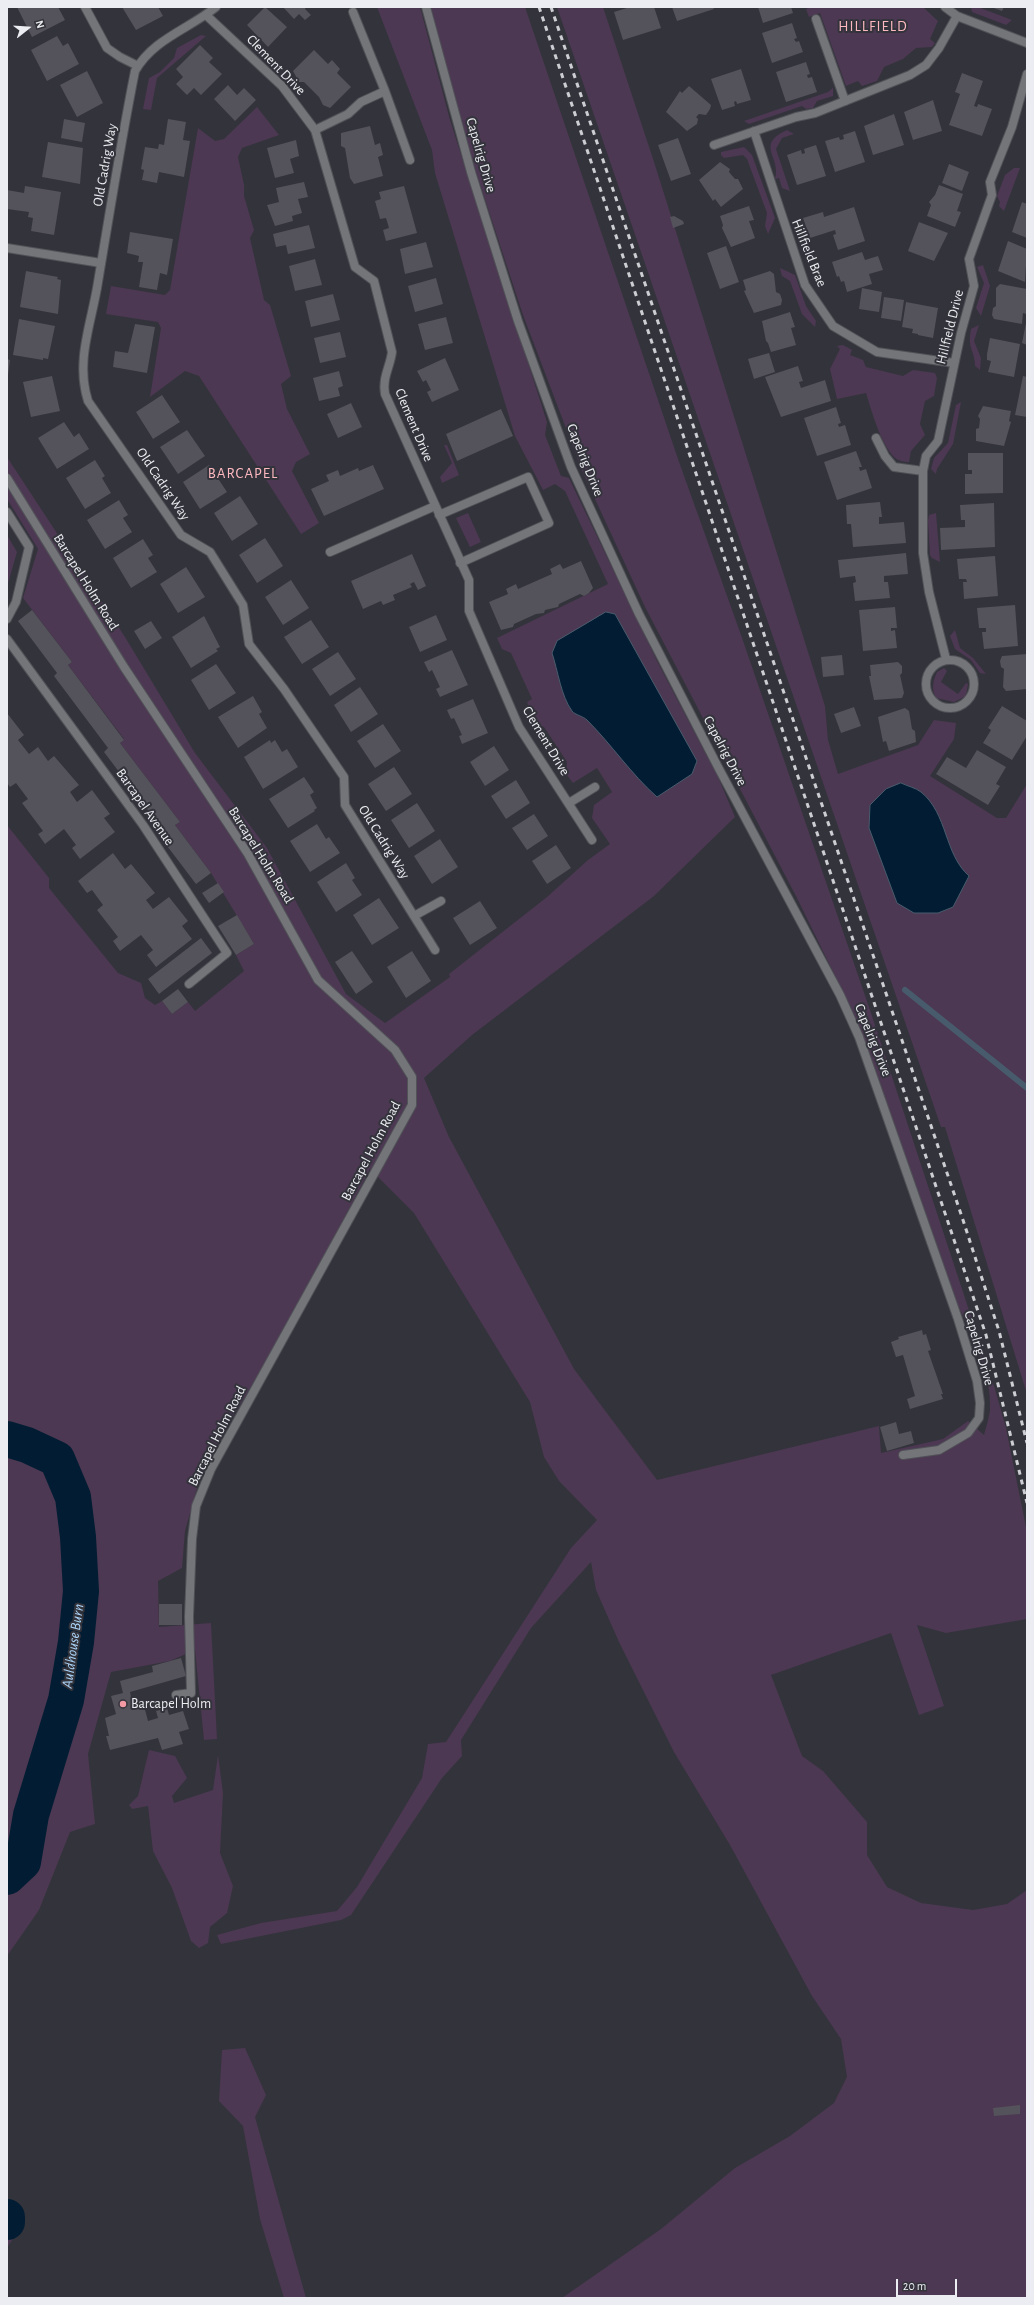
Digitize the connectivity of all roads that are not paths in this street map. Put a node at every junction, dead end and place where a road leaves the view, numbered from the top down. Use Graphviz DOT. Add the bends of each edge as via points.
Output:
graph roads {
  1 [pos="85,7"];
  2 [pos="216,7"];
  3 [pos="426,7"];
  4 [pos="945,7"];
  5 [pos="353,12"];
  6 [pos="206,15"];
  7 [pos="957,16"];
  8 [pos="816,19"];
  9 [pos="1027,43"];
  10 [pos="138,66"];
  11 [pos="1027,74"];
  12 [pos="385,91"];
  13 [pos="845,101"];
  14 [pos="314,130"];
  15 [pos="754,131"];
  16 [pos="714,145"];
  17 [pos="410,160"];
  18 [pos="7,248"];
  19 [pos="101,263"];
  20 [pos="954,363"];
  21 [pos="876,438"];
  22 [pos="923,472"];
  23 [pos="7,478"];
  24 [pos="435,506"];
  25 [pos="7,512"];
  26 [pos="439,515"];
  27 [pos="330,552"];
  28 [pos="460,563"];
  29 [pos="7,619"];
  30 [pos="7,639"];
  31 [pos="946,659"];
  32 [pos="594,787"];
  33 [pos="569,803"];
  34 [pos="592,840"];
  35 [pos="441,901"];
  36 [pos="414,916"];
  37 [pos="435,950"];
  38 [pos="189,984"];
  39 [pos="903,1455"];
  40 [pos="176,1695"];
  1 -- 10 [label="street" via="107,48"];
  2 -- 6 [label="street, Old Cadrig Way"];
  3 -- 39 [label="street, Capelrig Drive" via="472,172 518,321 571,467 639,614 840,995 864,1051 958,1319 977,1381 980,1418 968,1434 939,1450"];
  4 -- 7 [label="street"];
  5 -- 12 [label="street"];
  6 -- 10 [label="street, Old Cadrig Way" via="166,39 148,53"];
  6 -- 14 [label="street, Clement Drive" via="282,86"];
  7 -- 9 [label="street"];
  7 -- 13 [label="street" via="939,48 926,64 910,75"];
  8 -- 13 [label="street"];
  10 -- 19 [label="street, Old Cadrig Way" via="128,105"];
  11 -- 20 [label="street, Hillfield Drive" via="1012,127 990,182 992,195 969,259 974,286"];
  12 -- 14 [label="street" via="361,102 348,114"];
  12 -- 17 [label="street"];
  13 -- 15 [label="street" via="815,113"];
  14 -- 24 [label="street, Clement Drive" via="355,267 374,281 392,352 383,383 385,394"];
  15 -- 16 [label="street"];
  15 -- 20 [label="street, Hillfield Brae" via="805,285 833,326 877,352"];
  18 -- 19 [label="street"];
  19 -- 36 [label="street, Old Cadrig Way" via="83,359 82,374 88,401 121,445 181,535 210,552 243,605 249,644 284,689 344,777 345,805"];
  20 -- 22 [label="street, Hillfield Drive" via="938,441 926,456"];
  21 -- 22 [label="street" via="894,467"];
  22 -- 31 [label="street, Hillfield Drive" via="923,552 929,592"];
  23 -- 40 [label="street, Barcapel Holm Road" via="124,667 248,854 318,980 395,1050 412,1077 412,1105 211,1469 196,1506 189,1617 192,1693"];
  24 -- 26 [label="street, Clement Drive"];
  24 -- 27 [label="street"];
  25 -- 29 [label="street" via="29,547 16,602"];
  26 -- 28 [label="street, Clement Drive"];
  26 -- 28 [label="street" via="528,477 546,516 549,523"];
  28 -- 33 [label="street, Clement Drive" via="469,580 469,611 519,727"];
  30 -- 38 [label="street, Barcapel Avenue" via="143,825 228,953"];
  31 -- 31 [label="street" via="961,662 972,673 974,689 966,703 951,709 940,708 930,700 925,688 926,675 934,665"];
  32 -- 33 [label="street"];
  33 -- 34 [label="street, Clement Drive"];
  35 -- 36 [label="street"];
  36 -- 37 [label="street, Old Cadrig Way"];
}
